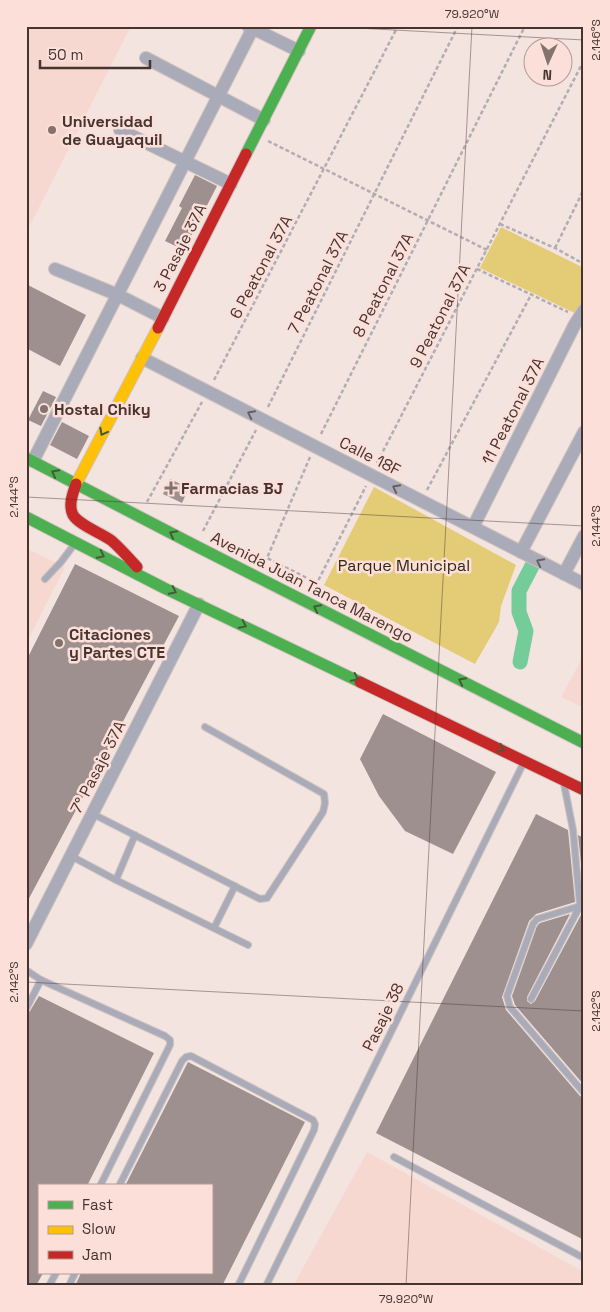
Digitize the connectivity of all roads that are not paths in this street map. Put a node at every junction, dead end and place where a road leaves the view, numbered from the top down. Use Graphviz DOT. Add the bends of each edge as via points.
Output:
graph roads {
  1 [pos="311,26"];
  2 [pos="252,27"];
  3 [pos="299,51"];
  4 [pos="146,58"];
  5 [pos="219,97"];
  6 [pos="264,120"];
  7 [pos="120,130"];
  8 [pos="186,161"];
  9 [pos="231,184"];
  10 [pos="56,269"];
  11 [pos="118,295"];
  12 [pos="581,314"];
  13 [pos="163,318"];
  14 [pos="142,358"];
  15 [pos="584,432"];
  16 [pos="30,460"];
  17 [pos="76,484"];
  18 [pos="26,517"];
  19 [pos="473,527"];
  20 [pos="584,536"];
  21 [pos="75,543"];
  22 [pos="521,552"];
  23 [pos="564,574"];
  24 [pos="147,578"];
  25 [pos="45,579"];
  26 [pos="584,584"];
  27 [pos="199,604"];
  28 [pos="205,727"];
  29 [pos="584,743"];
  30 [pos="525,760"];
  31 [pos="563,780"];
  32 [pos="584,790"];
  33 [pos="93,814"];
  34 [pos="136,835"];
  35 [pos="71,856"];
  36 [pos="116,880"];
  37 [pos="235,886"];
  38 [pos="582,907"];
  39 [pos="214,928"];
  40 [pos="26,944"];
  41 [pos="248,945"];
  42 [pos="26,970"];
  43 [pos="41,980"];
  44 [pos="531,999"];
  45 [pos="26,1009"];
  46 [pos="584,1093"];
  47 [pos="394,1157"];
  48 [pos="101,1184"];
  49 [pos="120,1184"];
  50 [pos="584,1258"];
  51 [pos="55,1274"];
  52 [pos="75,1274"];
  53 [pos="49,1286"];
  54 [pos="69,1286"];
  55 [pos="238,1286"];
  56 [pos="266,1286"];
  1 -- 3 [label="main road, 3 Pasaje 37A"];
  2 -- 3 [label="street"];
  2 -- 5 [label="street"];
  3 -- 6 [label="main road, 3 Pasaje 37A"];
  4 -- 5 [label="street"];
  5 -- 6 [label="street"];
  5 -- 8 [label="street"];
  6 -- 9 [label="main road, 3 Pasaje 37A"];
  7 -- 8 [label="street"];
  8 -- 9 [label="street"];
  8 -- 11 [label="street"];
  9 -- 13 [label="main road, 3 Pasaje 37A"];
  10 -- 11 [label="street"];
  11 -- 13 [label="street"];
  11 -- 16 [label="street"];
  12 -- 19 [label="street, 11 Peatonal 37A"];
  13 -- 14 [label="main road, 3 Pasaje 37A"];
  14 -- 17 [label="main road, 3 Pasaje 37A, one-way"];
  19 -- 14 [label="street, Calle 18F, one-way"];
  15 -- 22 [label="street"];
  17 -- 16 [label="main road, Avenida Juan Tanca Marengo, one-way"];
  17 -- 24 [label="main road, 3 Pasaje 37A" via="71,496 72,514 110,539"];
  29 -- 17 [label="main road, Avenida Juan Tanca Marengo, one-way"];
  18 -- 21 [label="main road"];
  19 -- 22 [label="street, Calle 18F"];
  20 -- 23 [label="street"];
  21 -- 24 [label="main road, one-way"];
  21 -- 25 [label="lane"];
  23 -- 22 [label="street, Calle 18F, one-way"];
  23 -- 26 [label="street, Calle 18F"];
  24 -- 27 [label="main road, one-way"];
  27 -- 30 [label="main road, one-way"];
  27 -- 33 [label="street, 7° Pasaje 37A"];
  28 -- 37 [label="lane" via="324,794 323,812 267,898 260,899"];
  30 -- 31 [label="main road"];
  30 -- 56 [label="lane, Pasaje 38"];
  31 -- 32 [label="main road"];
  31 -- 38 [label="lane"];
  33 -- 34 [label="lane"];
  33 -- 35 [label="street, 7° Pasaje 37A"];
  34 -- 36 [label="lane"];
  34 -- 37 [label="lane"];
  35 -- 36 [label="lane"];
  35 -- 40 [label="street, 7° Pasaje 37A"];
  36 -- 39 [label="lane"];
  37 -- 39 [label="lane"];
  38 -- 44 [label="lane"];
  38 -- 46 [label="lane" via="537,919 507,996 510,1006"];
  39 -- 41 [label="lane"];
  42 -- 43 [label="lane"];
  43 -- 45 [label="lane"];
  43 -- 48 [label="lane" via="170,1040"];
  47 -- 50 [label="lane"];
  49 -- 55 [label="lane" via="186,1057 191,1056 314,1120 314,1130"];
  51 -- 53 [label="lane"];
  52 -- 54 [label="lane"];
}
